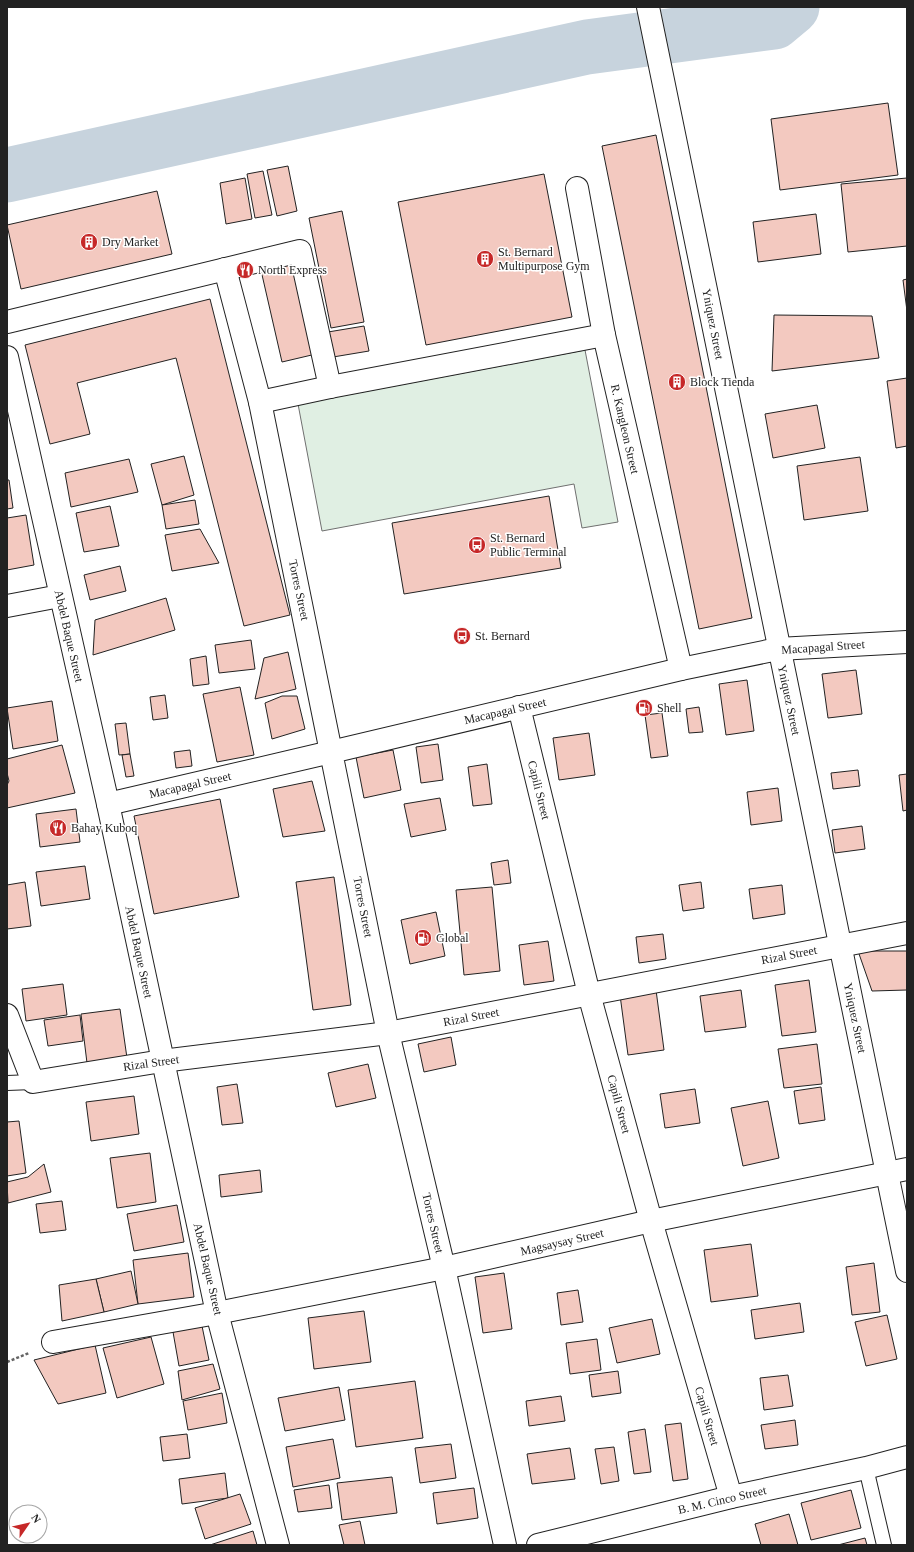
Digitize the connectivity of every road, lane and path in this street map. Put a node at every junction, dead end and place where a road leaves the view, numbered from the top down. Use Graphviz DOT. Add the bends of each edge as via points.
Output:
graph roads {
  1 [pos="648,7"];
  2 [pos="577,188"];
  3 [pos="225,269"];
  4 [pos="7,322"];
  5 [pos="604,335"];
  6 [pos="7,358"];
  7 [pos="330,387"];
  8 [pos="260,402"];
  9 [pos="60,596"];
  10 [pos="7,606"];
  11 [pos="907,642"];
  12 [pos="778,649"];
  13 [pos="681,669"];
  14 [pos="519,708"];
  15 [pos="332,752"];
  16 [pos="108,804"];
  17 [pos="907,933"];
  18 [pos="840,945"];
  19 [pos="589,994"];
  20 [pos="7,1015"];
  21 [pos="388,1033"];
  22 [pos="162,1061"];
  23 [pos="33,1082"];
  24 [pos="7,1083"];
  25 [pos="897,1171"];
  26 [pos="651,1221"];
  27 [pos="444,1268"];
  28 [pos="907,1271"];
  29 [pos="217,1313"];
  30 [pos="53,1342"];
  31 [pos="907,1457"];
  32 [pos="866,1468"];
  33 [pos="731,1497"];
  34 [pos="278,1545"];
  35 [pos="504,1545"];
  36 [pos="538,1545"];
  37 [pos="884,1545"];
  1 -- 12 [label="street, Yniquez Street"];
  2 -- 5 [label="street, R. Kangleon Street"];
  3 -- 4 [label="street"];
  3 -- 7 [label="street" via="300,251"];
  3 -- 8 [label="street, Torres Street"];
  5 -- 7 [label="street"];
  5 -- 13 [label="street, R. Kangleon Street"];
  6 -- 9 [label="street, Abdel Baque Street"];
  7 -- 8 [label="street"];
  8 -- 15 [label="street, Torres Street"];
  9 -- 10 [label="street"];
  9 -- 16 [label="street, Abdel Baque Street"];
  11 -- 12 [label="street, Macapagal Street"];
  12 -- 13 [label="street, Macapagal Street"];
  12 -- 18 [label="street, Yniquez Street"];
  13 -- 14 [label="street, Macapagal Street"];
  14 -- 15 [label="street, Macapagal Street"];
  14 -- 19 [label="street, Capili Street"];
  15 -- 16 [label="street, Macapagal Street"];
  15 -- 21 [label="street, Torres Street"];
  16 -- 22 [label="street, Abdel Baque Street"];
  17 -- 18 [label="street, Rizal Street"];
  18 -- 19 [label="street, Rizal Street"];
  18 -- 25 [label="street, Yniquez Street"];
  19 -- 21 [label="street, Rizal Street"];
  19 -- 26 [label="street, Capili Street"];
  20 -- 23 [label="street"];
  21 -- 22 [label="street, Rizal Street"];
  21 -- 27 [label="street, Torres Street"];
  22 -- 23 [label="street, Rizal Street"];
  22 -- 29 [label="street, Abdel Baque Street"];
  23 -- 24 [label="lane"];
  25 -- 26 [label="street, Magsaysay Street"];
  25 -- 28 [label="street, Yniquez Street"];
  26 -- 27 [label="street, Magsaysay Street"];
  26 -- 33 [label="street, Capili Street"];
  27 -- 29 [label="street, Magsaysay Street"];
  27 -- 35 [label="street, Torres Street"];
  29 -- 30 [label="street, Magsaysay Street"];
  29 -- 34 [label="street, Abdel Baque Street"];
  31 -- 32 [label="street, B. M. Cinco Street"];
  32 -- 33 [label="street, B. M. Cinco Street"];
  32 -- 37 [label="lane"];
  33 -- 36 [label="street, B. M. Cinco Street"];
}
